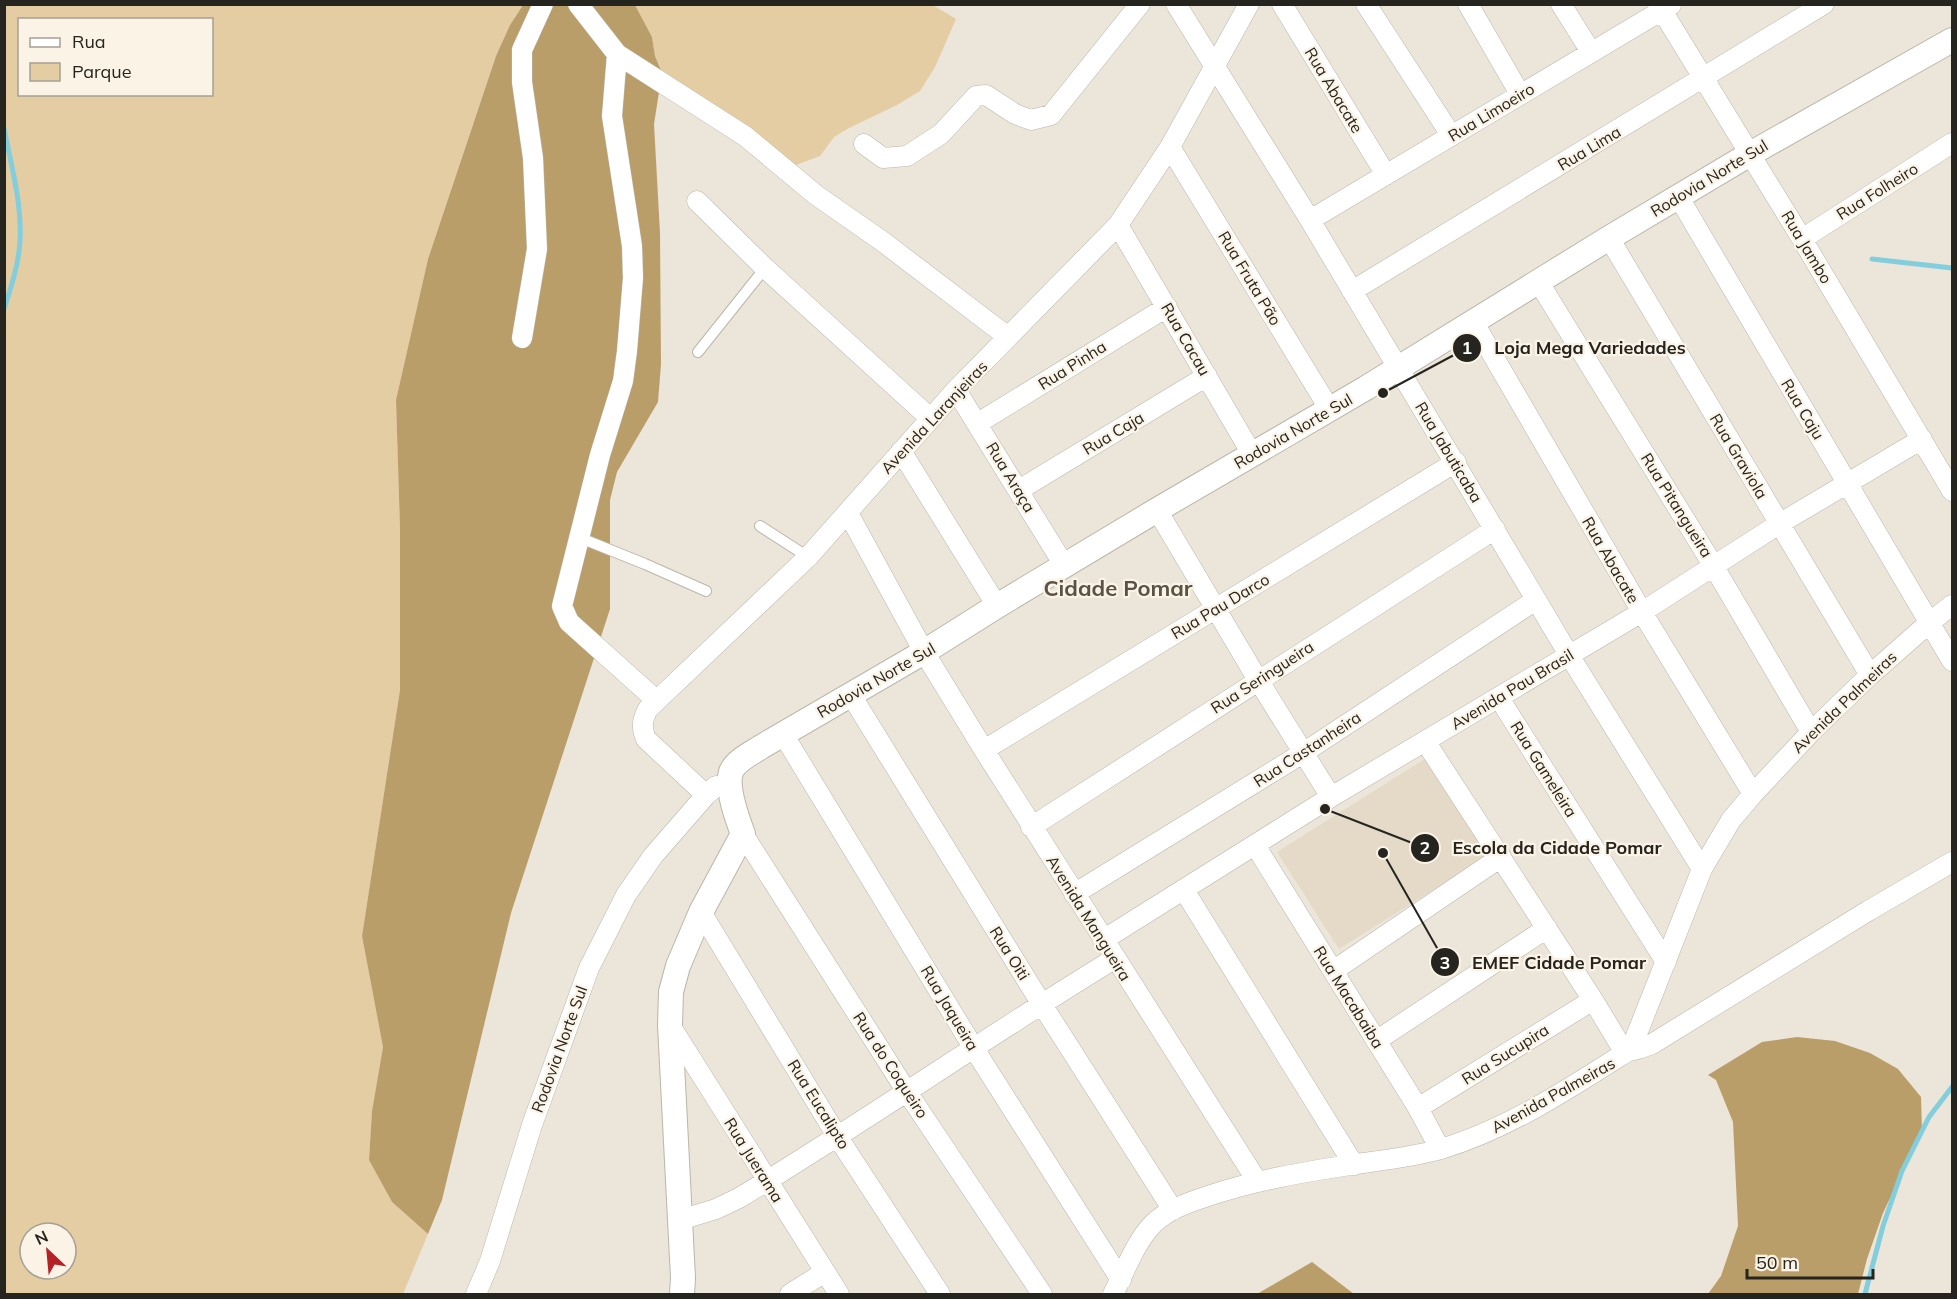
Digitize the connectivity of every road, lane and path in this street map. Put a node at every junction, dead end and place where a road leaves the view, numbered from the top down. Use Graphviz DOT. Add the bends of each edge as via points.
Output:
graph roads {
  1 [pos="543,4"];
  2 [pos="578,4"];
  3 [pos="1140,4"];
  4 [pos="1176,4"];
  5 [pos="1249,4"];
  6 [pos="1282,4"];
  7 [pos="1366,4"];
  8 [pos="1468,4"];
  9 [pos="1562,4"];
  10 [pos="1824,4"];
  11 [pos="1664,6"];
  12 [pos="1953,40"];
  13 [pos="1591,52"];
  14 [pos="617,54"];
  15 [pos="1215,66"];
  16 [pos="1704,78"];
  17 [pos="1520,94"];
  18 [pos="1451,135"];
  19 [pos="1953,143"];
  20 [pos="864,144"];
  21 [pos="1170,147"];
  22 [pos="1750,154"];
  23 [pos="1386,175"];
  24 [pos="1678,196"];
  25 [pos="698,201"];
  26 [pos="1310,220"];
  27 [pos="1118,225"];
  28 [pos="1608,238"];
  29 [pos="1802,239"];
  30 [pos="765,268"];
  31 [pos="1538,281"];
  32 [pos="1353,291"];
  33 [pos="1167,307"];
  34 [pos="1474,323"];
  35 [pos="522,338"];
  36 [pos="1008,338"];
  37 [pos="698,352"];
  38 [pos="1399,368"];
  39 [pos="1207,376"];
  40 [pos="956,390"];
  41 [pos="1330,410"];
  42 [pos="930,418"];
  43 [pos="978,423"];
  44 [pos="1922,439"];
  45 [pos="901,452"];
  46 [pos="1252,454"];
  47 [pos="1456,462"];
  48 [pos="1848,484"];
  49 [pos="1951,485"];
  50 [pos="1018,490"];
  51 [pos="1157,510"];
  52 [pos="848,513"];
  53 [pos="1779,524"];
  54 [pos="760,526"];
  55 [pos="1495,529"];
  56 [pos="578,537"];
  57 [pos="808,556"];
  58 [pos="1064,565"];
  59 [pos="1713,565"];
  60 [pos="706,591"];
  61 [pos="1536,600"];
  62 [pos="1953,605"];
  63 [pos="997,606"];
  64 [pos="1215,609"];
  65 [pos="1642,612"];
  66 [pos="1929,623"];
  67 [pos="924,652"];
  68 [pos="1569,655"];
  69 [pos="1953,661"];
  70 [pos="1870,675"];
  71 [pos="1258,680"];
  72 [pos="850,695"];
  73 [pos="1499,698"];
  74 [pos="656,700"];
  75 [pos="1811,732"];
  76 [pos="783,734"];
  77 [pos="1425,741"];
  78 [pos="984,750"];
  79 [pos="1303,753"];
  80 [pos="731,772"];
  81 [pos="1753,794"];
  82 [pos="706,795"];
  83 [pos="1331,797"];
  84 [pos="1031,827"];
  85 [pos="743,834"];
  86 [pos="1255,845"];
  87 [pos="1501,857"];
  88 [pos="1953,862"];
  89 [pos="1702,870"];
  90 [pos="1184,890"];
  91 [pos="1074,894"];
  92 [pos="701,912"];
  93 [pos="1547,928"];
  94 [pos="1103,940"];
  95 [pos="1114,958"];
  96 [pos="1666,962"];
  97 [pos="1333,970"];
  98 [pos="1593,1000"];
  99 [pos="1041,1003"];
  100 [pos="670,1025"];
  101 [pos="1376,1041"];
  102 [pos="973,1047"];
  103 [pos="1627,1052"];
  104 [pos="907,1092"];
  105 [pos="1418,1108"];
  106 [pos="837,1136"];
  107 [pos="1440,1149"];
  108 [pos="1354,1165"];
  109 [pos="768,1181"];
  110 [pos="1257,1181"];
  111 [pos="1173,1209"];
  112 [pos="680,1220"];
  113 [pos="825,1272"];
  114 [pos="1117,1287"];
  115 [pos="476,1294"];
  116 [pos="682,1294"];
  117 [pos="790,1294"];
  118 [pos="839,1294"];
  119 [pos="940,1294"];
  120 [pos="1042,1294"];
  1 -- 35 [label="street" via="522,50 537,249"];
  2 -- 14 [label="street"];
  3 -- 20 [label="street" via="1051,115 1031,120 986,95 976,96 941,134 907,156 883,158"];
  4 -- 15 [label="street, Rua Jabuticaba"];
  5 -- 15 [label="street, Avenida Laranjeiras"];
  6 -- 23 [label="street, Rua Abacate"];
  7 -- 18 [label="street"];
  8 -- 17 [label="street"];
  9 -- 13 [label="street"];
  10 -- 16 [label="street, Rua Lima"];
  11 -- 13 [label="street, Rua Limoeiro"];
  11 -- 16 [label="street, Rua Jambo"];
  12 -- 22 [label="street, Rodovia Norte Sul"];
  13 -- 17 [label="street, Rua Limoeiro"];
  14 -- 36 [label="street" via="745,136 816,195"];
  14 -- 56 [label="street" via="612,116 632,246 632,301 623,381"];
  15 -- 21 [label="street, Avenida Laranjeiras"];
  15 -- 26 [label="street, Rua Jabuticaba"];
  16 -- 22 [label="street, Rua Jambo"];
  16 -- 32 [label="street, Rua Lima"];
  17 -- 18 [label="street, Rua Limoeiro"];
  18 -- 23 [label="street, Rua Limoeiro"];
  19 -- 29 [label="street, Rua Folheiro"];
  21 -- 27 [label="street, Avenida Laranjeiras"];
  21 -- 41 [label="street, Rua Fruta Pão"];
  22 -- 24 [label="street, Rodovia Norte Sul"];
  22 -- 29 [label="street, Rua Jambo"];
  23 -- 26 [label="street, Rua Limoeiro"];
  24 -- 28 [label="street, Rodovia Norte Sul"];
  24 -- 48 [label="street, Rua Caju"];
  25 -- 30 [label="street"];
  26 -- 32 [label="street, Rua Jabuticaba"];
  27 -- 33 [label="street, Rua Cacau"];
  27 -- 36 [label="street, Avenida Laranjeiras"];
  28 -- 31 [label="street, Rodovia Norte Sul"];
  28 -- 53 [label="street, Rua Graviola"];
  29 -- 44 [label="street, Rua Jambo"];
  30 -- 37 [label="lane"];
  30 -- 42 [label="street"];
  31 -- 34 [label="street, Rodovia Norte Sul"];
  31 -- 59 [label="street, Rua Pitangueira"];
  32 -- 38 [label="street, Rua Jabuticaba"];
  33 -- 39 [label="street, Rua Cacau"];
  33 -- 43 [label="street, Rua Pinha"];
  34 -- 38 [label="street, Rodovia Norte Sul"];
  34 -- 65 [label="street, Rua Abacate"];
  36 -- 40 [label="street, Avenida Laranjeiras"];
  38 -- 41 [label="street, Rodovia Norte Sul"];
  38 -- 47 [label="street, Rua Jabuticaba"];
  39 -- 46 [label="street, Rua Cacau"];
  39 -- 50 [label="street, Rua Caja"];
  40 -- 42 [label="street, Avenida Laranjeiras"];
  40 -- 43 [label="street, Rua Araça"];
  41 -- 46 [label="street, Rodovia Norte Sul"];
  42 -- 45 [label="street, Avenida Laranjeiras"];
  43 -- 50 [label="street, Rua Araça"];
  44 -- 48 [label="street, Avenida Pau Brasil"];
  44 -- 49 [label="street, Rua Jambo"];
  45 -- 52 [label="street, Avenida Laranjeiras"];
  45 -- 63 [label="street"];
  46 -- 51 [label="street, Rodovia Norte Sul"];
  47 -- 55 [label="street, Rua Jabuticaba"];
  47 -- 64 [label="street, Rua Pau Darco"];
  48 -- 53 [label="street, Avenida Pau Brasil"];
  48 -- 66 [label="street, Rua Caju"];
  50 -- 58 [label="street, Rua Araça"];
  51 -- 58 [label="street, Rodovia Norte Sul"];
  51 -- 64 [label="street"];
  52 -- 57 [label="street, Avenida Laranjeiras"];
  52 -- 67 [label="street, Avenida Mangueira"];
  53 -- 59 [label="street, Avenida Pau Brasil"];
  53 -- 70 [label="street, Rua Graviola"];
  54 -- 57 [label="lane"];
  55 -- 61 [label="street, Rua Jabuticaba"];
  55 -- 71 [label="street, Rua Seringueira"];
  56 -- 60 [label="lane"];
  56 -- 74 [label="street" via="562,606 565,616"];
  57 -- 74 [label="street, Avenida Laranjeiras"];
  58 -- 63 [label="street, Rodovia Norte Sul"];
  59 -- 65 [label="street, Avenida Pau Brasil"];
  59 -- 75 [label="street, Rua Pitangueira"];
  61 -- 68 [label="street, Rua Jabuticaba"];
  61 -- 79 [label="street, Rua Castanheira"];
  62 -- 66 [label="street, Avenida Palmeiras"];
  63 -- 67 [label="street, Rodovia Norte Sul"];
  64 -- 71 [label="street"];
  64 -- 78 [label="street, Rua Pau Darco"];
  65 -- 68 [label="street, Avenida Pau Brasil"];
  65 -- 81 [label="street, Rua Abacate"];
  66 -- 69 [label="street, Rua Caju"];
  66 -- 70 [label="street, Avenida Palmeiras"];
  67 -- 72 [label="street, Rodovia Norte Sul"];
  67 -- 78 [label="street, Avenida Mangueira"];
  68 -- 73 [label="street, Avenida Pau Brasil"];
  68 -- 89 [label="street, Rua Jabuticaba"];
  70 -- 75 [label="street, Avenida Palmeiras"];
  71 -- 79 [label="street"];
  71 -- 84 [label="street, Rua Seringueira"];
  72 -- 76 [label="street, Rodovia Norte Sul"];
  72 -- 99 [label="street, Rua Oiti"];
  73 -- 77 [label="street, Avenida Pau Brasil"];
  73 -- 96 [label="street, Rua Gameleira"];
  74 -- 82 [label="street, Avenida Laranjeiras" via="643,718 646,739"];
  75 -- 81 [label="street, Avenida Palmeiras"];
  76 -- 80 [label="street, Rodovia Norte Sul"];
  76 -- 102 [label="street, Rua Jaqueira"];
  77 -- 83 [label="street, Avenida Pau Brasil"];
  77 -- 87 [label="street"];
  78 -- 84 [label="street, Avenida Mangueira"];
  79 -- 83 [label="street"];
  79 -- 91 [label="street, Rua Castanheira"];
  80 -- 82 [label="street, Rodovia Norte Sul"];
  80 -- 85 [label="street" via="734,810"];
  81 -- 89 [label="street, Avenida Palmeiras" via="1731,820"];
  82 -- 115 [label="street, Rodovia Norte Sul" via="653,856 626,895 589,968"];
  83 -- 86 [label="street, Avenida Pau Brasil"];
  84 -- 91 [label="street, Avenida Mangueira"];
  85 -- 92 [label="street"];
  85 -- 104 [label="street, Rua do Coqueiro"];
  86 -- 90 [label="street, Avenida Pau Brasil"];
  86 -- 97 [label="street, Rua Macabaiba"];
  87 -- 93 [label="street"];
  87 -- 97 [label="street"];
  88 -- 103 [label="street" via="1652,1044"];
  89 -- 96 [label="street, Avenida Palmeiras"];
  90 -- 94 [label="street, Avenida Pau Brasil"];
  90 -- 108 [label="street"];
  91 -- 94 [label="street, Avenida Mangueira"];
  92 -- 100 [label="street" via="674,979"];
  92 -- 106 [label="street, Rua Eucalipto"];
  93 -- 98 [label="street"];
  93 -- 101 [label="street"];
  94 -- 95 [label="street, Avenida Mangueira"];
  95 -- 99 [label="street"];
  95 -- 110 [label="street, Avenida Mangueira"];
  96 -- 103 [label="street, Avenida Palmeiras"];
  97 -- 101 [label="street, Rua Macabaiba"];
  98 -- 103 [label="street"];
  98 -- 105 [label="street, Rua Sucupira"];
  99 -- 102 [label="street"];
  99 -- 111 [label="street, Rua Oiti"];
  100 -- 109 [label="street, Rua Juerama"];
  100 -- 112 [label="street"];
  101 -- 105 [label="street, Rua Macabaiba"];
  102 -- 104 [label="street"];
  102 -- 114 [label="street, Rua Jaqueira"];
  103 -- 107 [label="street, Avenida Palmeiras" via="1538,1107"];
  104 -- 106 [label="street"];
  104 -- 120 [label="street, Rua do Coqueiro"];
  105 -- 107 [label="street, Rua Macabaiba"];
  106 -- 109 [label="street"];
  106 -- 119 [label="street, Rua Eucalipto"];
  107 -- 108 [label="street, Avenida Palmeiras"];
  108 -- 110 [label="street, Avenida Palmeiras"];
  109 -- 112 [label="street" via="726,1205"];
  109 -- 113 [label="street, Rua Juerama"];
  110 -- 111 [label="street, Avenida Palmeiras"];
  111 -- 114 [label="street, Avenida Palmeiras" via="1143,1237"];
  112 -- 116 [label="street"];
  113 -- 117 [label="street"];
  113 -- 118 [label="street, Rua Juerama"];
}
